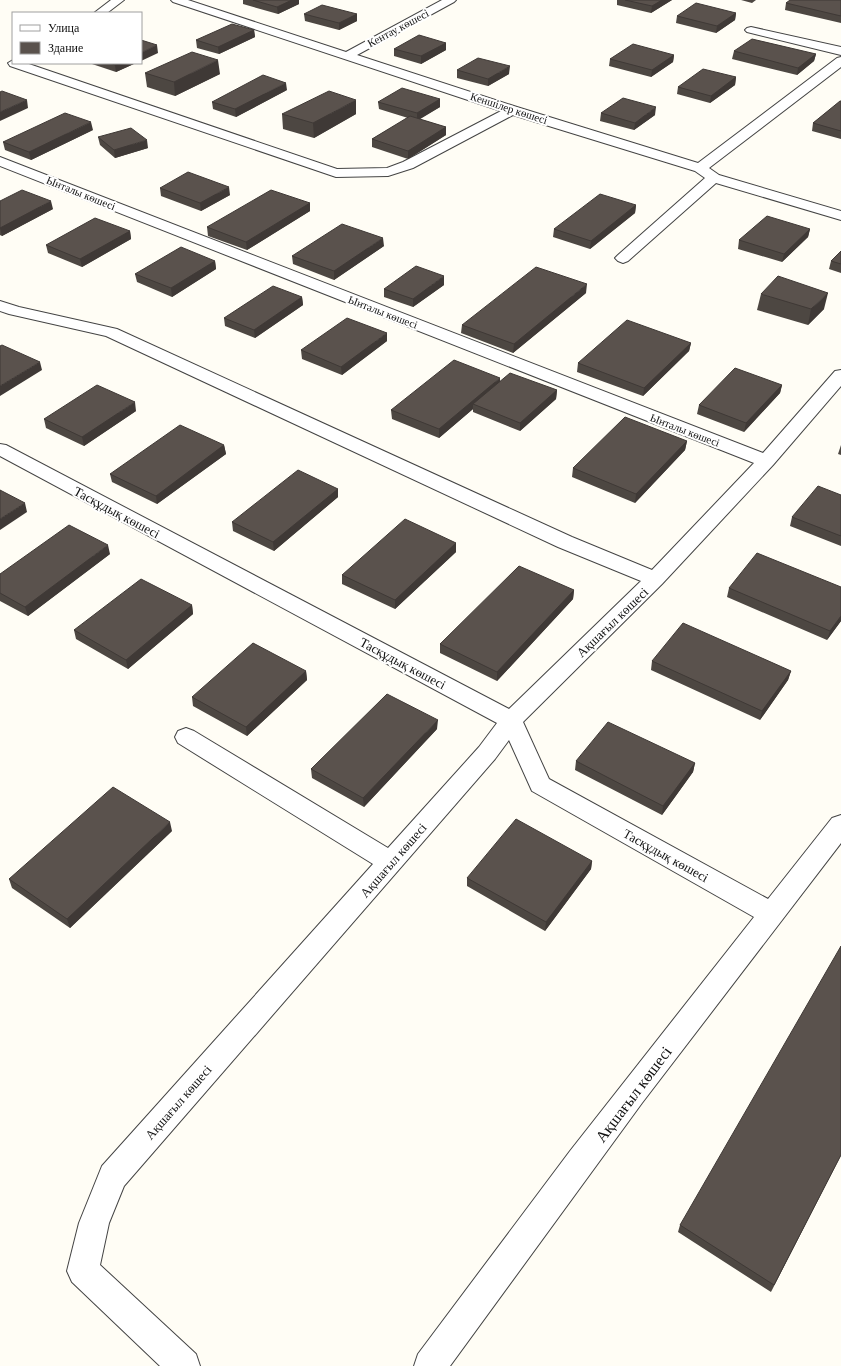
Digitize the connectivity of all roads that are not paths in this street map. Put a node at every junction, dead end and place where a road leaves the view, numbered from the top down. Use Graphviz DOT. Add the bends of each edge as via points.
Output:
graph roads {
  1 [pos="118,0"];
  2 [pos="177,0"];
  3 [pos="450,0"];
  4 [pos="101,12"];
  5 [pos="751,30"];
  6 [pos="841,51"];
  7 [pos="347,56"];
  8 [pos="841,61"];
  9 [pos="13,64"];
  10 [pos="512,110"];
  11 [pos="0,161"];
  12 [pos="700,168"];
  13 [pos="714,178"];
  14 [pos="841,216"];
  15 [pos="623,258"];
  16 [pos="0,306"];
  17 [pos="841,375"];
  18 [pos="0,449"];
  19 [pos="766,461"];
  20 [pos="655,579"];
  21 [pos="511,720"];
  22 [pos="186,737"];
  23 [pos="841,826"];
  24 [pos="390,862"];
  25 [pos="771,914"];
  26 [pos="184,1366"];
  27 [pos="430,1366"];
  1 -- 4 [label="street"];
  2 -- 7 [label="street, Кеншілер көшесі"];
  3 -- 7 [label="street, Кентау көшесі"];
  5 -- 6 [label="street"];
  7 -- 10 [label="street, Кеншілер көшесі"];
  8 -- 12 [label="street"];
  9 -- 10 [label="street" via="336,172 388,172 408,165"];
  10 -- 12 [label="street, Кеншілер көшесі"];
  11 -- 19 [label="street, Ынталы көшесі"];
  12 -- 13 [label="street, Кеншілер көшесі"];
  13 -- 14 [label="street, Кеншілер көшесі"];
  13 -- 15 [label="street"];
  16 -- 20 [label="street" via="111,332 565,542"];
  17 -- 19 [label="street, Ақшағыл көшесі"];
  18 -- 21 [label="street, Тасқұдық көшесі"];
  19 -- 20 [label="street, Ақшағыл көшесі"];
  20 -- 21 [label="street, Ақшағыл көшесі"];
  21 -- 24 [label="street, Ақшағыл көшесі" via="487,753"];
  21 -- 25 [label="street, Тасқұдық көшесі" via="540,785"];
  22 -- 24 [label="street"];
  23 -- 25 [label="street, Ақшағыл көшесі"];
  24 -- 26 [label="street, Ақшағыл көшесі" via="113,1176 94,1222 84,1271"];
  25 -- 27 [label="street, Ақшағыл көшесі" via="502,1265"];
}
